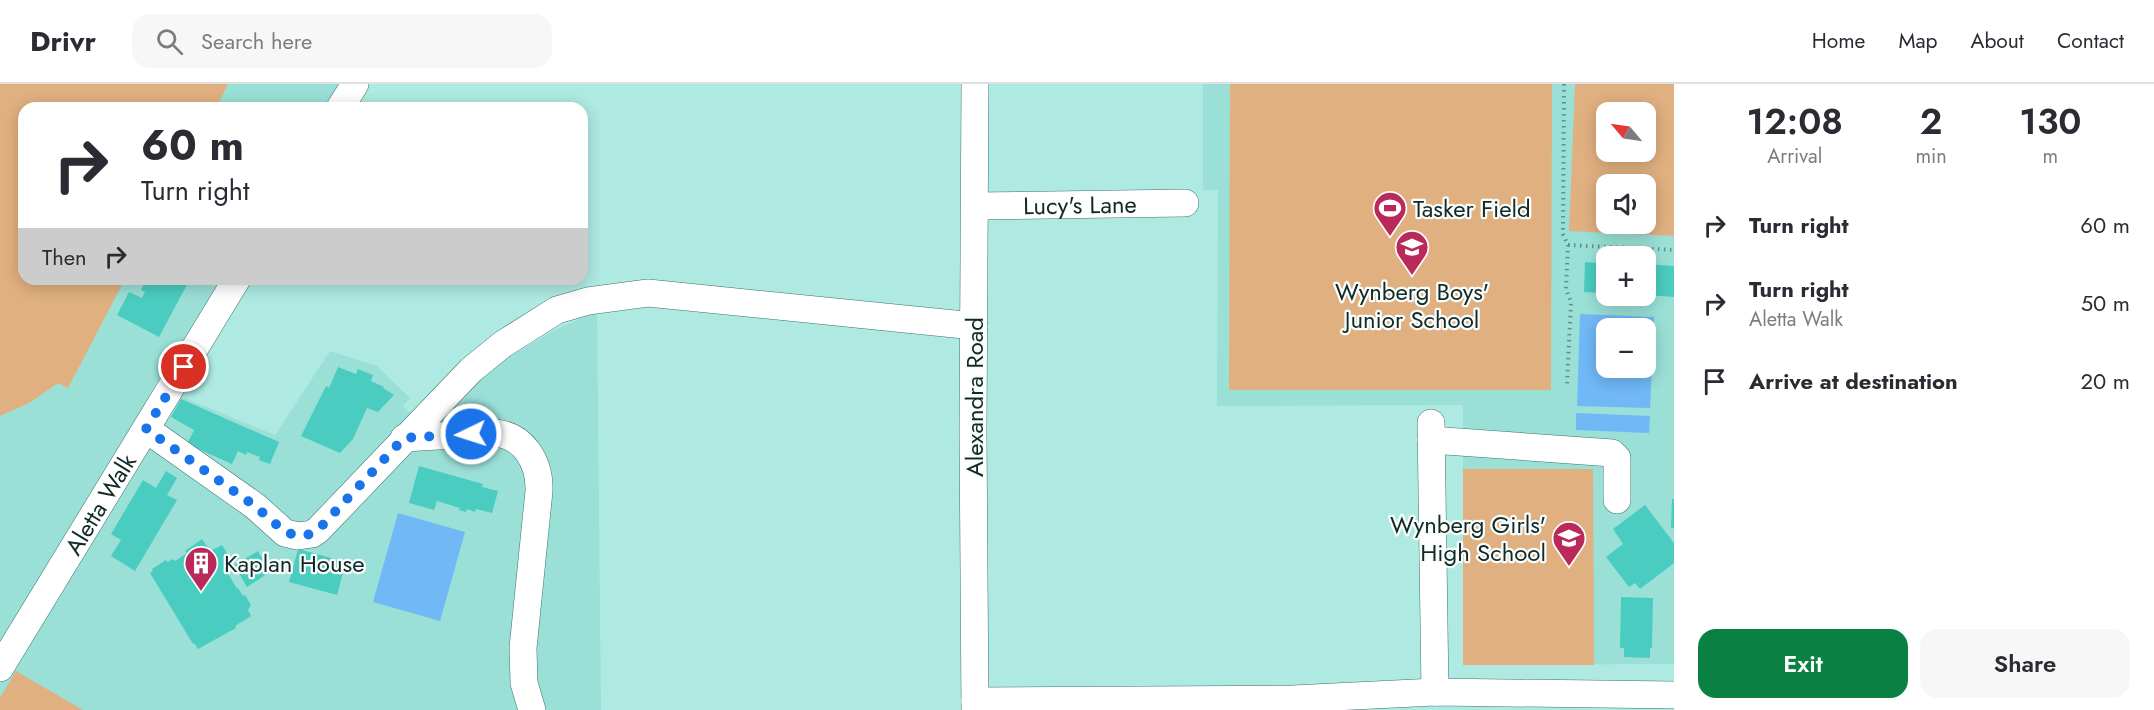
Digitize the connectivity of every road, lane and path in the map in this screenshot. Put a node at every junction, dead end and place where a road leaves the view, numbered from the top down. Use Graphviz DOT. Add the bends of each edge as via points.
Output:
graph roads {
  1 [pos="355,84"];
  2 [pos="975,84"];
  3 [pos="1564,84"];
  4 [pos="344,102"];
  5 [pos="1185,203"];
  6 [pos="975,206"];
  7 [pos="1568,245"];
  8 [pos="1674,250"];
  9 [pos="233,285"];
  10 [pos="974,326"];
  11 [pos="1567,384"];
  12 [pos="146,429"];
  13 [pos="404,438"];
  14 [pos="1617,500"];
  15 [pos="0,668"];
  16 [pos="1435,692"];
  17 [pos="1674,695"];
  18 [pos="1560,702"];
  19 [pos="1295,705"];
  20 [pos="975,706"];
  21 [pos="532,710"];
  1 -- 4 [label="street"];
  2 -- 6 [label="street, Alexandra Road"];
  3 -- 7 [label="path" via="1563,234"];
  5 -- 6 [label="street, Lucy's Lane"];
  6 -- 10 [label="street, Alexandra Road"];
  7 -- 8 [label="path"];
  7 -- 11 [label="path" via="1566,289 1571,302"];
  9 -- 12 [label="street, Aletta Walk"];
  10 -- 13 [label="street" via="648,293 588,301 557,310 503,344 471,370"];
  10 -- 20 [label="street, Alexandra Road"];
  12 -- 13 [label="street" via="255,506 285,532 298,536 318,530"];
  12 -- 15 [label="street, Aletta Walk"];
  13 -- 21 [label="street" via="494,432 523,446 537,466 539,491 523,648 524,683"];
  14 -- 16 [label="street" via="1617,458 1612,453 1431,432"];
  16 -- 18 [label="street"];
  16 -- 19 [label="street"];
  17 -- 18 [label="street"];
  19 -- 20 [label="street"];
}
